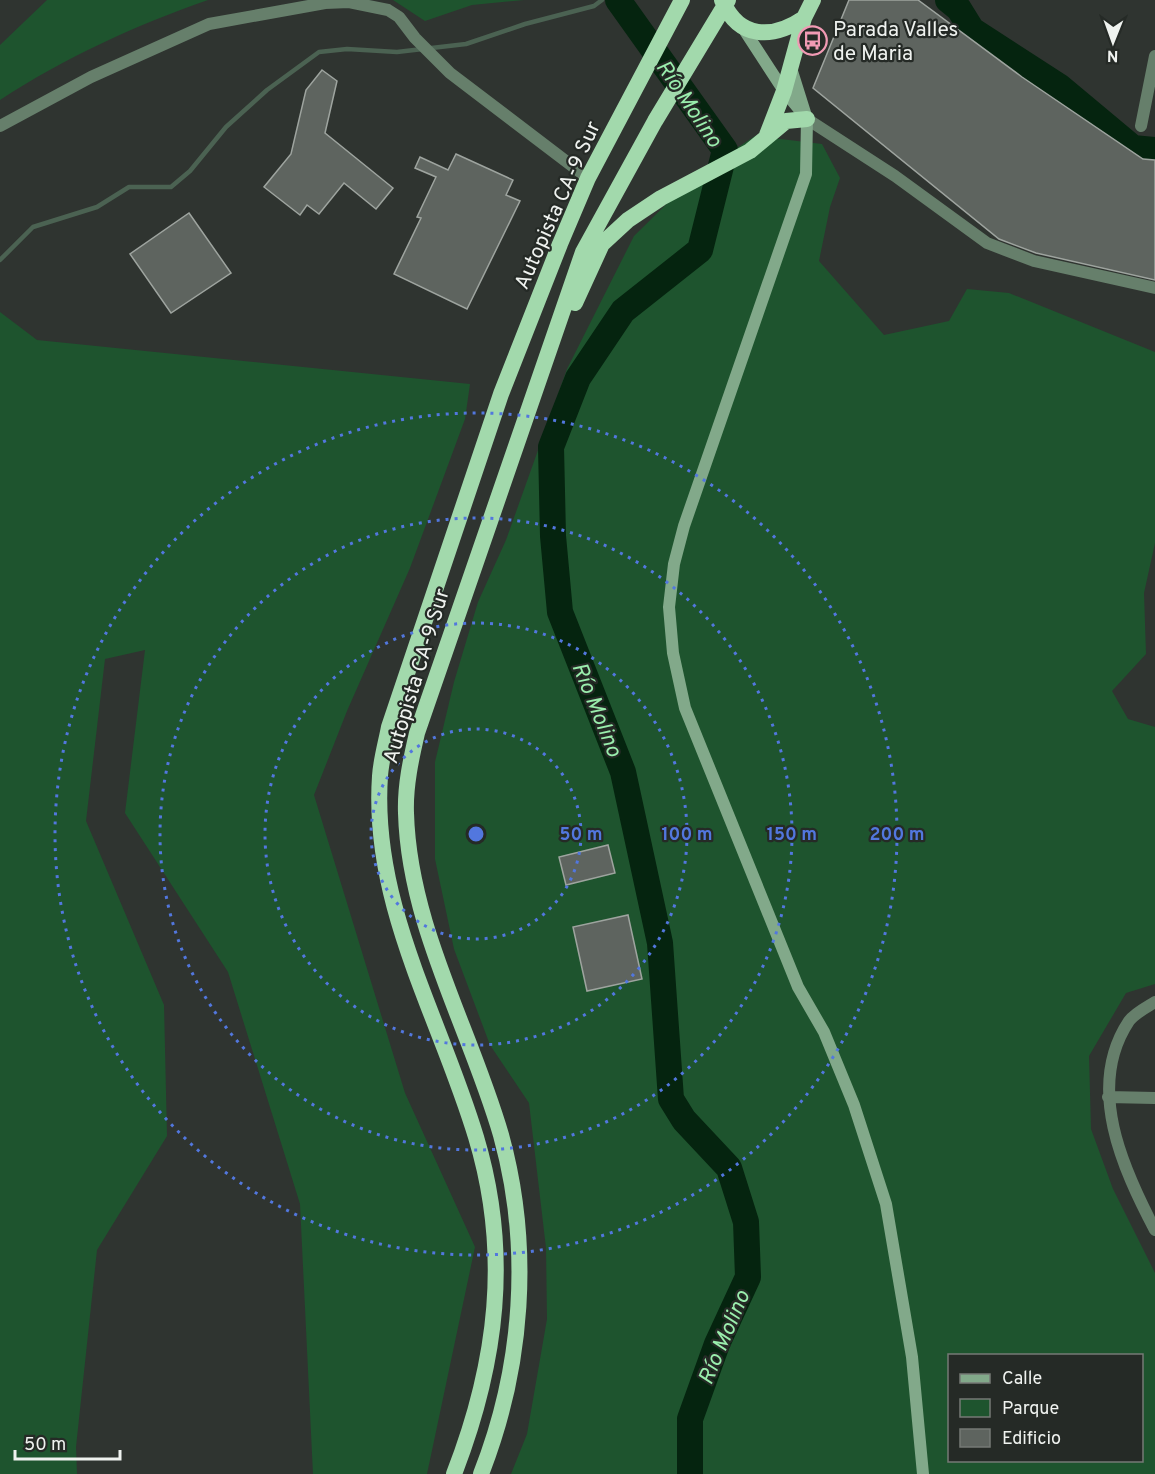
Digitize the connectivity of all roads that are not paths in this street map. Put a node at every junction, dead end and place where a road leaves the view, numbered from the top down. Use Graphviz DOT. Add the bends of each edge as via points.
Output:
graph roads {
  1 [pos="682,0"];
  2 [pos="722,0"];
  3 [pos="728,0"];
  4 [pos="813,0"];
  5 [pos="804,18"];
  6 [pos="740,24"];
  7 [pos="1155,56"];
  8 [pos="791,67"];
  9 [pos="783,91"];
  10 [pos="807,119"];
  11 [pos="0,126"];
  12 [pos="1142,126"];
  13 [pos="767,135"];
  14 [pos="588,178"];
  15 [pos="1155,288"];
  16 [pos="540,374"];
  17 [pos="1155,1002"];
  18 [pos="1108,1097"];
  19 [pos="1155,1098"];
  20 [pos="1149,1205"];
  21 [pos="1155,1230"];
  22 [pos="454,1474"];
  23 [pos="481,1474"];
  24 [pos="923,1474"];
  1 -- 14 [label="highway, Autopista CA-9 Sur"];
  2 -- 6 [label="highway"];
  3 -- 16 [label="highway, Autopista CA-9 Sur" via="593,232"];
  4 -- 5 [label="highway"];
  5 -- 6 [label="highway" via="775,33 751,30"];
  5 -- 8 [label="highway"];
  6 -- 9 [label="main road"];
  7 -- 12 [label="street"];
  8 -- 9 [label="highway"];
  8 -- 10 [label="main road"];
  9 -- 10 [label="main road"];
  9 -- 13 [label="highway"];
  10 -- 13 [label="highway" via="786,121"];
  10 -- 15 [label="street" via="987,243 1034,261"];
  10 -- 24 [label="main road" via="806,174 684,526 669,607 673,653 685,708 798,987 825,1032 886,1204 912,1358"];
  11 -- 14 [label="street" via="91,77 209,24 349,2 388,10 399,17 439,62"];
  13 -- 16 [label="highway" via="750,151 672,191 628,220 602,244"];
  14 -- 22 [label="highway, Autopista CA-9 Sur" via="501,394 389,727 380,775 380,816 399,927 476,1137 496,1242 493,1336 473,1420"];
  16 -- 23 [label="highway, Autopista CA-9 Sur" via="417,732 407,779 406,814 413,876 433,946 500,1133 515,1203 519,1290 516,1340 495,1438"];
  17 -- 18 [label="street" via="1130,1019 1116,1050"];
  18 -- 19 [label="street"];
  18 -- 20 [label="street" via="1120,1152"];
  20 -- 21 [label="street"];
}
